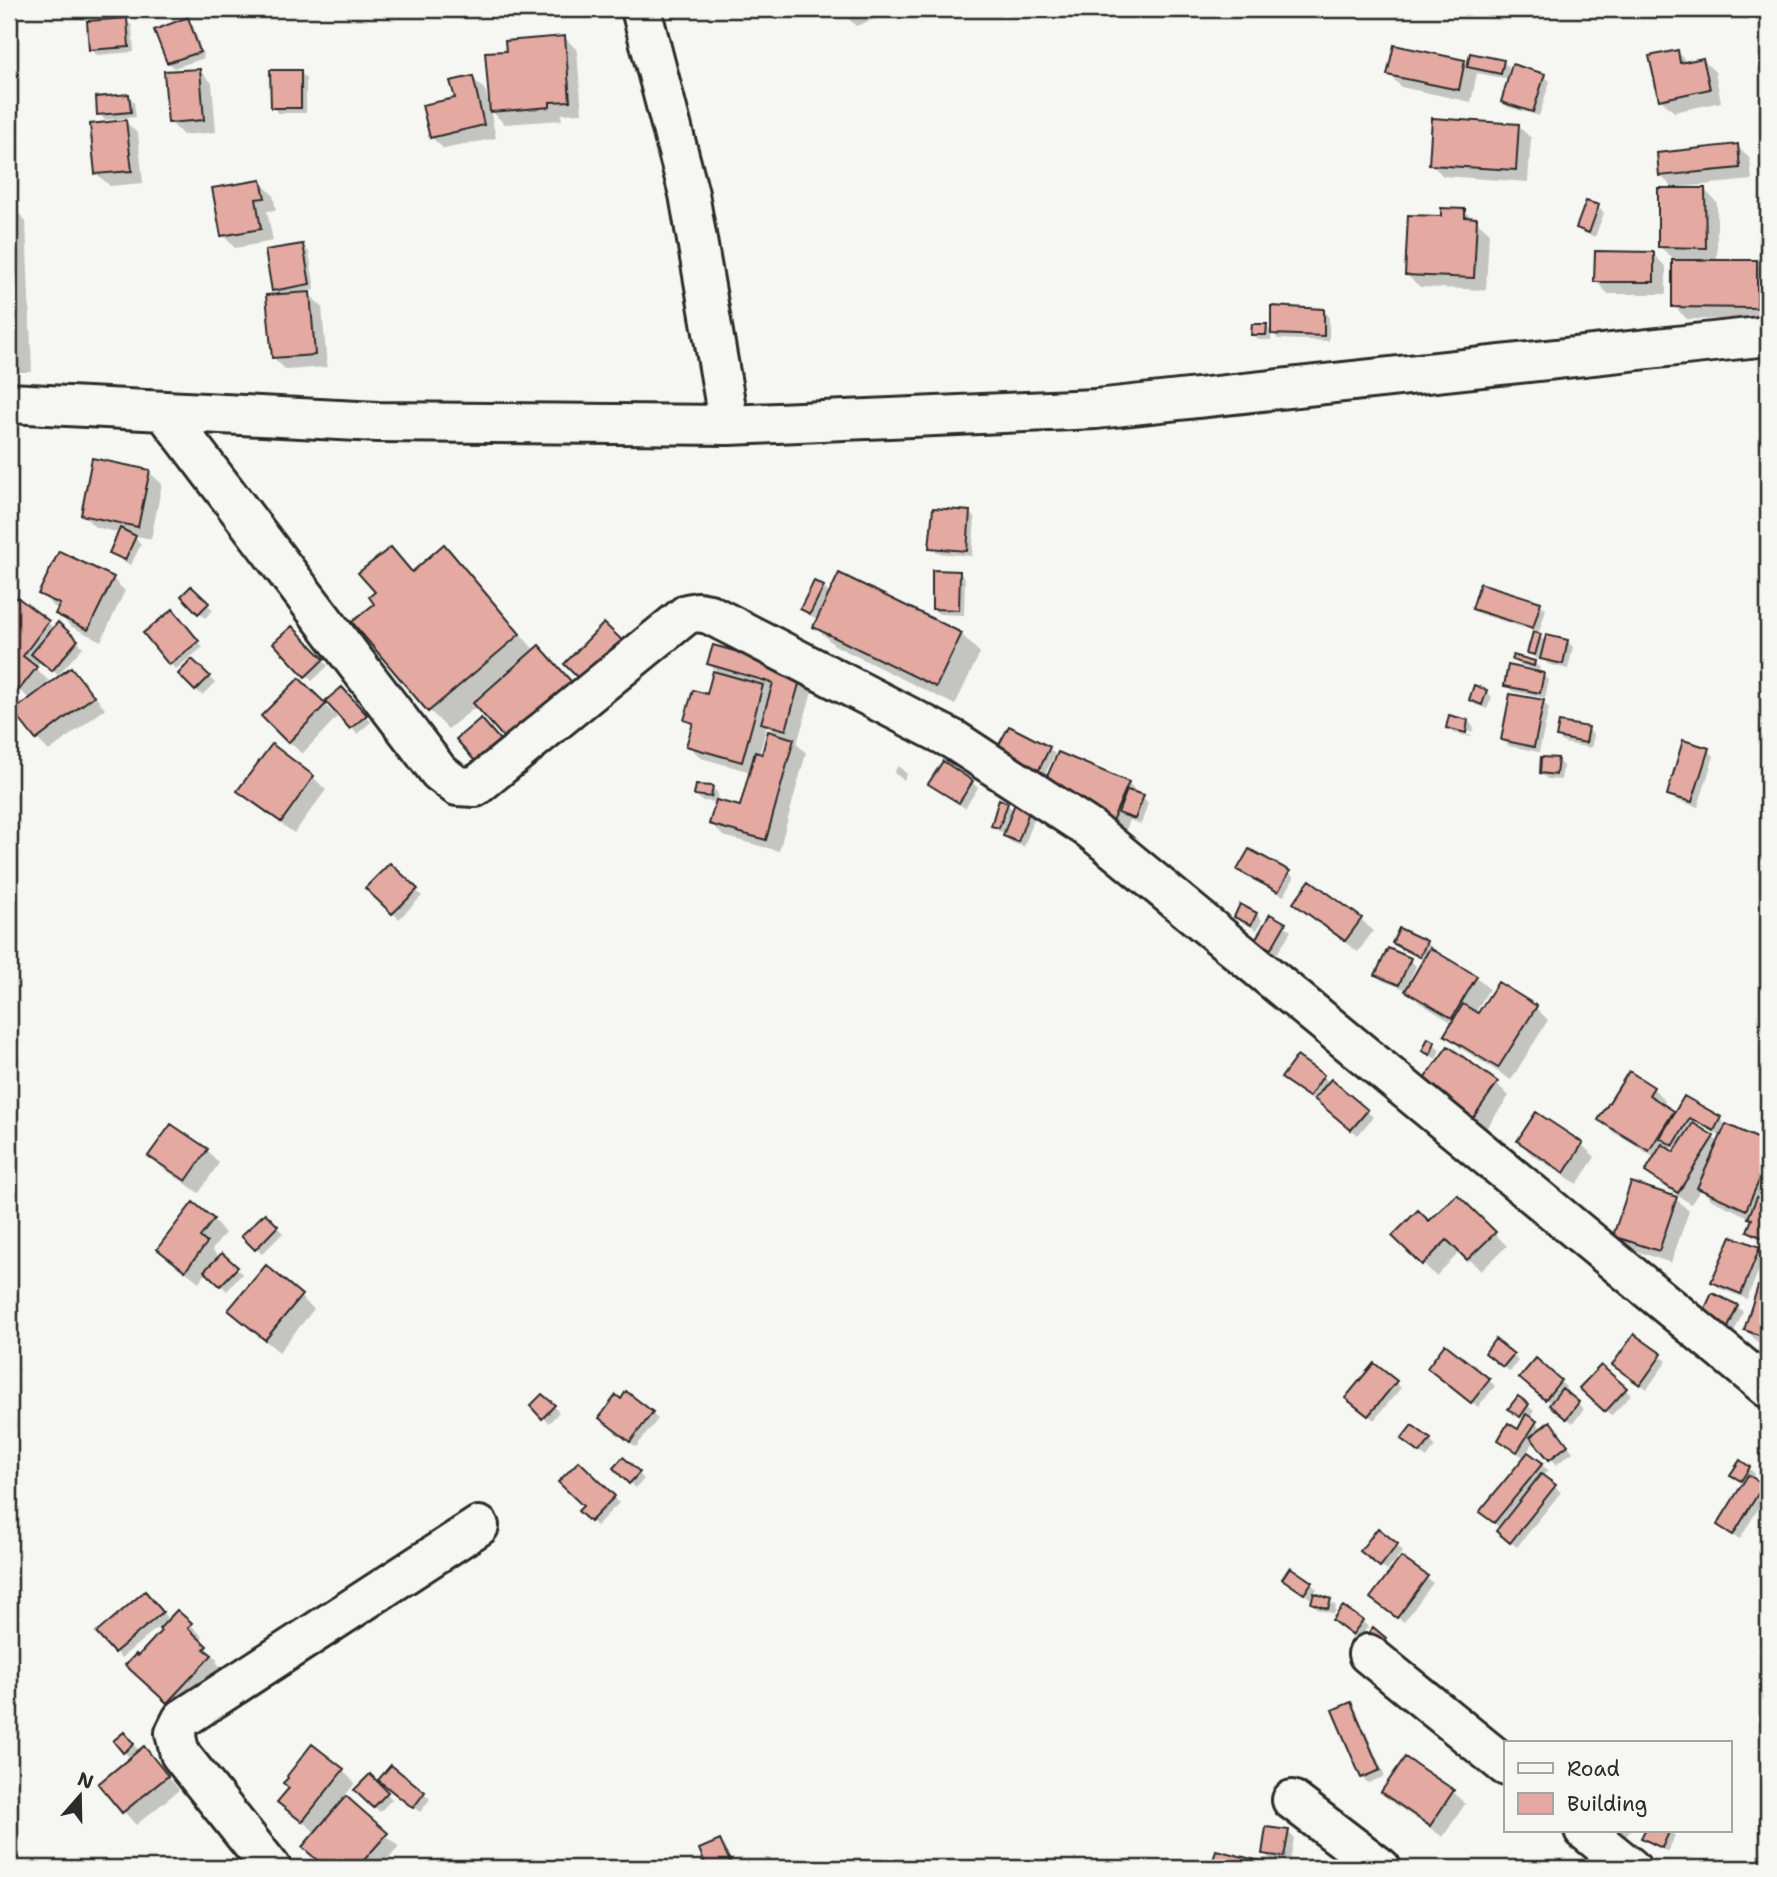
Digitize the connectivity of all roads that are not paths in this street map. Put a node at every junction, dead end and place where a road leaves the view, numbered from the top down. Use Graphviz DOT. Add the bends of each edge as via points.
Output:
graph roads {
  1 [pos="641,9"];
  2 [pos="1768,336"];
  3 [pos="9,403"];
  4 [pos="164,411"];
  5 [pos="730,425"];
  6 [pos="1768,1388"];
  7 [pos="479,1526"];
  8 [pos="1368,1654"];
  9 [pos="1504,1764"];
  10 [pos="1292,1800"];
  11 [pos="1587,1832"];
  12 [pos="271,1868"];
  13 [pos="1381,1868"];
  14 [pos="1632,1868"];
  1 -- 5 [label="street" via="689,194"];
  2 -- 5 [label="street" via="1096,409"];
  3 -- 4 [label="street"];
  4 -- 5 [label="street" via="378,422"];
  4 -- 6 [label="street" via="439,772 457,786 475,788 687,614 709,614 954,740 1090,829"];
  7 -- 12 [label="street" via="182,1719 175,1734 180,1754"];
  8 -- 9 [label="street"];
  10 -- 13 [label="street"];
  11 -- 14 [label="street"];
}
